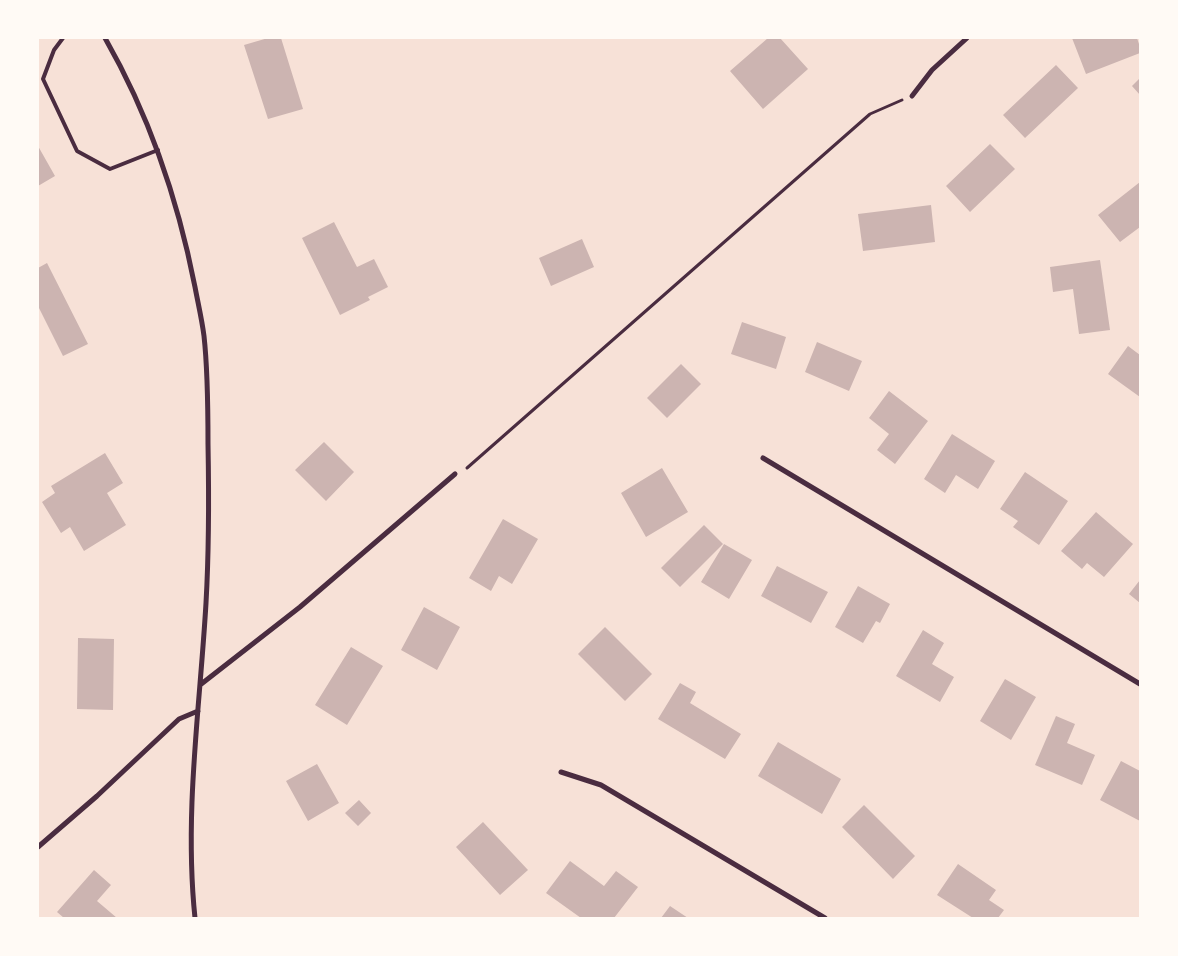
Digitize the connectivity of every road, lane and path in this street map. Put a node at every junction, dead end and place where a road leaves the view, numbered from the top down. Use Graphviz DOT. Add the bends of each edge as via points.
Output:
graph roads {
  1 [pos="63,38"];
  2 [pos="105,38"];
  3 [pos="967,38"];
  4 [pos="912,96"];
  5 [pos="158,150"];
  6 [pos="763,458"];
  7 [pos="455,474"];
  8 [pos="1140,684"];
  9 [pos="200,685"];
  10 [pos="198,711"];
  11 [pos="561,772"];
  12 [pos="38,847"];
  13 [pos="195,918"];
  14 [pos="825,918"];
  1 -- 5 [label="lane" via="54,50 43,80 77,151 110,170"];
  2 -- 5 [label="street"];
  3 -- 4 [label="street" via="932,70"];
  4 -- 7 [label="path" via="870,114 467,468"];
  5 -- 9 [label="street" via="187,246 204,333 208,376 207,591"];
  6 -- 8 [label="street"];
  7 -- 9 [label="street" via="300,607"];
  9 -- 10 [label="street"];
  10 -- 12 [label="street" via="179,719"];
  10 -- 13 [label="street" via="191,852"];
  11 -- 14 [label="street" via="601,785"];
}
